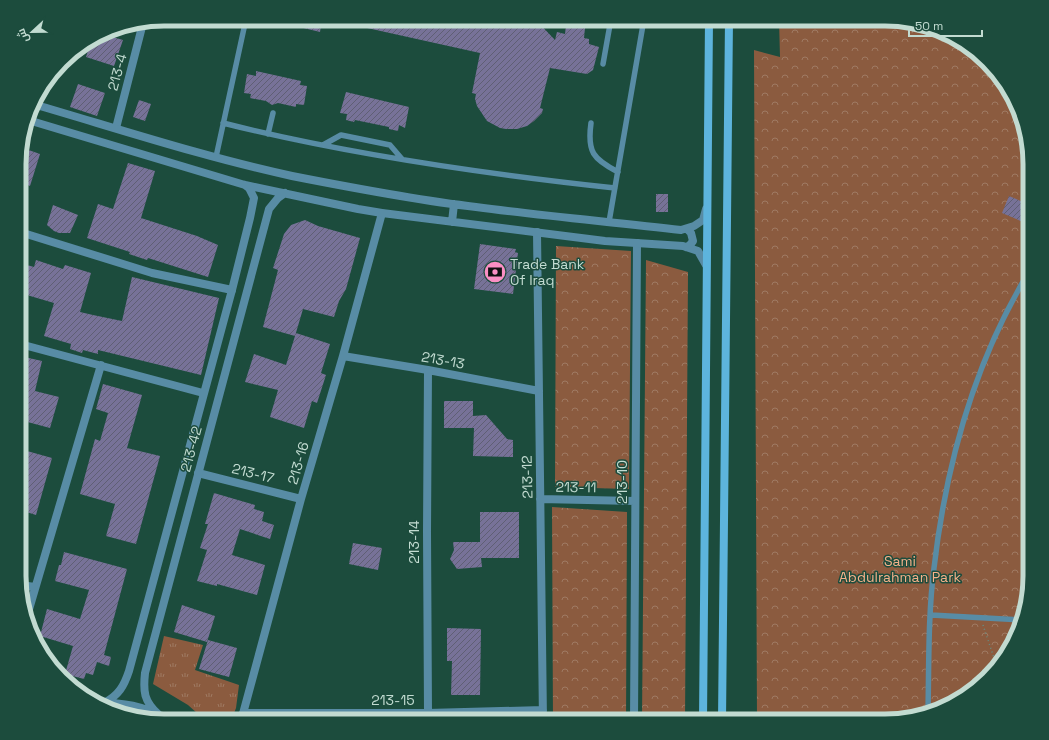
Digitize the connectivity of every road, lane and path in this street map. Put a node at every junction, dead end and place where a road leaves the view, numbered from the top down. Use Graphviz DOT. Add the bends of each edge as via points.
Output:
graph roads {
  1 [pos="244,26"];
  2 [pos="610,26"];
  3 [pos="643,26"];
  4 [pos="709,26"];
  5 [pos="729,26"];
  6 [pos="142,28"];
  7 [pos="603,64"];
  8 [pos="39,106"];
  9 [pos="272,113"];
  10 [pos="32,121"];
  11 [pos="223,123"];
  12 [pos="591,123"];
  13 [pos="116,128"];
  14 [pos="268,134"];
  15 [pos="322,145"];
  16 [pos="216,157"];
  17 [pos="402,159"];
  18 [pos="618,172"];
  19 [pos="245,185"];
  20 [pos="615,188"];
  21 [pos="285,193"];
  22 [pos="454,204"];
  23 [pos="706,208"];
  24 [pos="382,213"];
  25 [pos="452,222"];
  26 [pos="610,222"];
  27 [pos="687,229"];
  28 [pos="537,232"];
  29 [pos="26,234"];
  30 [pos="637,243"];
  31 [pos="686,247"];
  32 [pos="706,265"];
  33 [pos="1023,283"];
  34 [pos="232,290"];
  35 [pos="26,346"];
  36 [pos="343,356"];
  37 [pos="101,365"];
  38 [pos="428,370"];
  39 [pos="539,391"];
  40 [pos="203,393"];
  41 [pos="198,473"];
  42 [pos="301,499"];
  43 [pos="540,499"];
  44 [pos="635,501"];
  45 [pos="26,586"];
  46 [pos="35,588"];
  47 [pos="30,606"];
  48 [pos="931,615"];
  49 [pos="980,618"];
  50 [pos="1016,620"];
  51 [pos="995,660"];
  52 [pos="106,701"];
  53 [pos="110,704"];
  54 [pos="928,707"];
  55 [pos="543,710"];
  56 [pos="428,713"];
  57 [pos="158,714"];
  58 [pos="243,714"];
  59 [pos="382,714"];
  60 [pos="543,714"];
  61 [pos="634,714"];
  62 [pos="703,714"];
  63 [pos="722,714"];
  1 -- 11 [label="lane"];
  2 -- 7 [label="lane"];
  3 -- 18 [label="lane"];
  4 -- 23 [label="main road"];
  5 -- 63 [label="main road"];
  6 -- 13 [label="street, 213-4"];
  8 -- 13 [label="street"];
  9 -- 14 [label="lane"];
  10 -- 19 [label="street"];
  11 -- 14 [label="lane"];
  11 -- 16 [label="lane"];
  12 -- 18 [label="lane" via="589,138 597,160"];
  13 -- 16 [label="street"];
  14 -- 15 [label="lane"];
  15 -- 17 [label="lane"];
  15 -- 17 [label="lane" via="341,135 390,146"];
  16 -- 22 [label="street" via="293,176"];
  17 -- 20 [label="lane"];
  18 -- 20 [label="lane"];
  19 -- 21 [label="street"];
  19 -- 34 [label="street, 213-42" via="254,198"];
  20 -- 26 [label="lane"];
  21 -- 24 [label="street"];
  21 -- 41 [label="street, 213-42" via="269,209"];
  22 -- 25 [label="street"];
  22 -- 26 [label="street"];
  23 -- 27 [label="street" via="703,220"];
  23 -- 32 [label="main road"];
  24 -- 25 [label="street"];
  24 -- 36 [label="street, 213-16"];
  25 -- 28 [label="street"];
  26 -- 27 [label="street"];
  27 -- 31 [label="street" via="693,241"];
  28 -- 30 [label="street"];
  28 -- 39 [label="street, 213-12"];
  29 -- 34 [label="street" via="152,273"];
  30 -- 31 [label="street"];
  30 -- 44 [label="street, 213-10"];
  31 -- 32 [label="street" via="698,251"];
  32 -- 62 [label="main road"];
  33 -- 48 [label="lane" via="1000,325 966,412 948,482 934,569"];
  34 -- 40 [label="street, 213-42"];
  35 -- 37 [label="street"];
  36 -- 38 [label="street, 213-13"];
  36 -- 42 [label="street, 213-16"];
  37 -- 40 [label="street"];
  37 -- 46 [label="street"];
  38 -- 39 [label="street, 213-13"];
  38 -- 56 [label="street, 213-14"];
  39 -- 43 [label="street, 213-12"];
  40 -- 52 [label="street, 213-42" via="126,681 114,698"];
  41 -- 42 [label="street, 213-17"];
  41 -- 57 [label="street, 213-42" via="145,673 145,695 150,706"];
  42 -- 58 [label="street, 213-16"];
  43 -- 44 [label="street, 213-11"];
  43 -- 55 [label="street, 213-12"];
  44 -- 61 [label="street, 213-10"];
  45 -- 46 [label="street"];
  46 -- 47 [label="street"];
  48 -- 49 [label="lane"];
  48 -- 54 [label="lane"];
  49 -- 50 [label="lane"];
  49 -- 51 [label="path"];
  53 -- 57 [label="street" via="132,705"];
  55 -- 56 [label="street, 213-15"];
  55 -- 60 [label="street, 213-12"];
  56 -- 59 [label="street, 213-15"];
}
